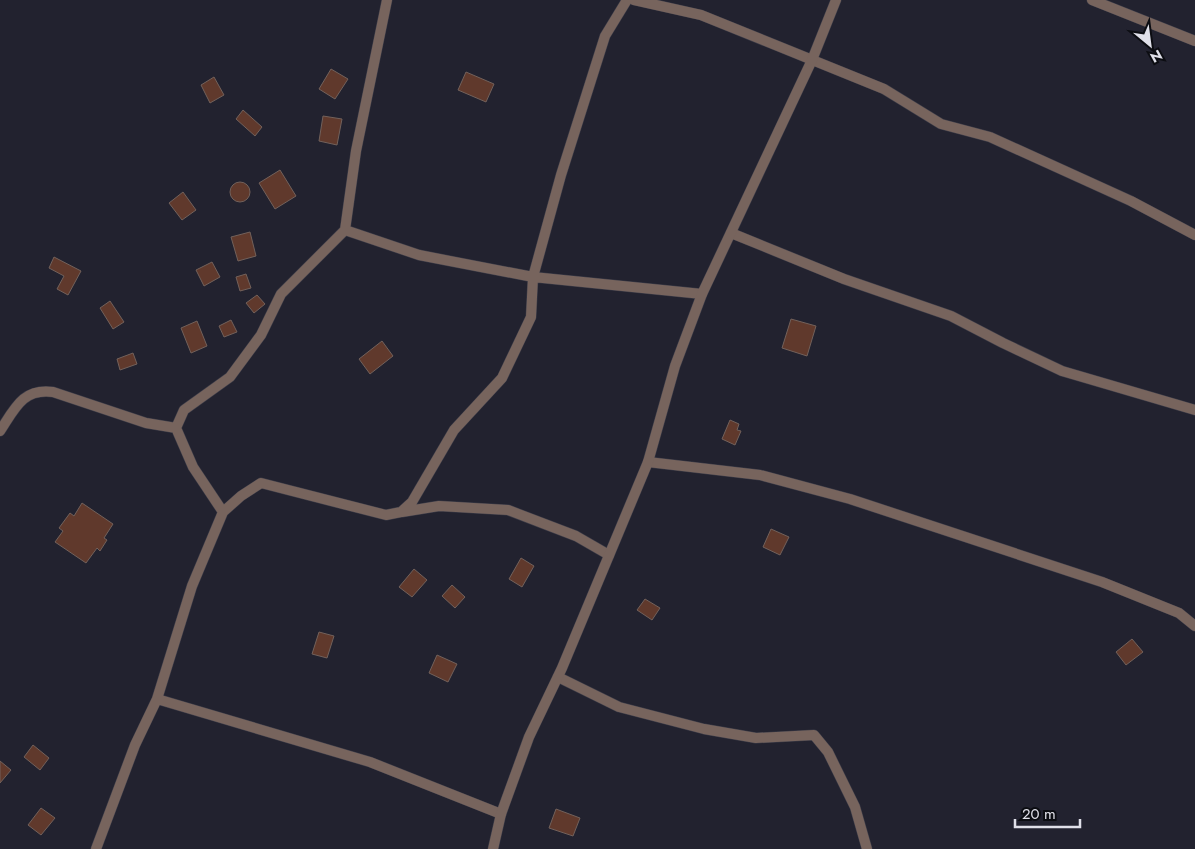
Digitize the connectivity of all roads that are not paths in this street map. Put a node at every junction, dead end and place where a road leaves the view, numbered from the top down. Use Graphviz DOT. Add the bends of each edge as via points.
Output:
graph roads {
  1 [pos="387,0"];
  2 [pos="627,0"];
  3 [pos="634,0"];
  4 [pos="836,0"];
  5 [pos="1092,0"];
  6 [pos="1195,41"];
  7 [pos="812,60"];
  8 [pos="344,230"];
  9 [pos="731,233"];
  10 [pos="1195,235"];
  11 [pos="534,277"];
  12 [pos="702,294"];
  13 [pos="1195,410"];
  14 [pos="176,428"];
  15 [pos="0,431"];
  16 [pos="648,462"];
  17 [pos="223,512"];
  18 [pos="401,512"];
  19 [pos="609,555"];
  20 [pos="1195,626"];
  21 [pos="558,678"];
  22 [pos="156,699"];
  23 [pos="501,814"];
  24 [pos="96,849"];
  25 [pos="493,849"];
  26 [pos="867,849"];
  1 -- 8 [label="street" via="356,150"];
  2 -- 11 [label="street" via="605,36 561,176"];
  3 -- 7 [label="street" via="701,15"];
  4 -- 7 [label="street"];
  5 -- 6 [label="street"];
  7 -- 9 [label="street"];
  7 -- 10 [label="street" via="884,89 941,124 990,137 1058,167"];
  8 -- 11 [label="street" via="419,255"];
  8 -- 14 [label="street" via="281,294 261,335 230,377 184,410"];
  9 -- 12 [label="street"];
  9 -- 13 [label="street" via="844,279 951,316 1062,371"];
  11 -- 12 [label="street"];
  11 -- 18 [label="street" via="531,317 502,378 454,430 412,502"];
  12 -- 16 [label="street" via="675,366"];
  14 -- 15 [label="street" via="146,423 39,390 19,402"];
  14 -- 17 [label="street" via="193,467"];
  16 -- 19 [label="street"];
  16 -- 20 [label="street" via="760,475 850,499 1102,582 1179,613"];
  17 -- 18 [label="street" via="261,483 386,515"];
  17 -- 22 [label="street" via="192,586"];
  18 -- 19 [label="street" via="439,506 508,510 576,536"];
  19 -- 21 [label="street"];
  21 -- 23 [label="street" via="529,737"];
  21 -- 26 [label="street" via="619,707 704,729 756,738 814,735 828,752 855,808"];
  22 -- 23 [label="street" via="370,762"];
  22 -- 24 [label="street"];
  23 -- 25 [label="street"];
}
